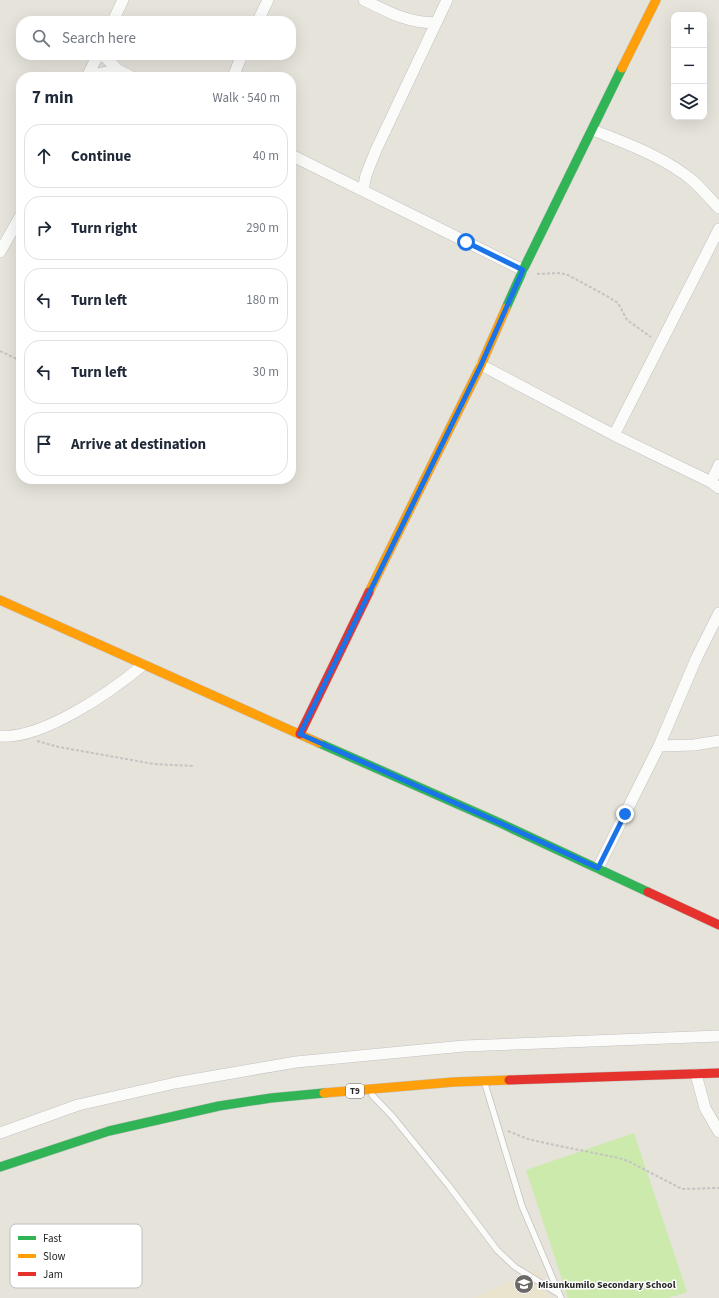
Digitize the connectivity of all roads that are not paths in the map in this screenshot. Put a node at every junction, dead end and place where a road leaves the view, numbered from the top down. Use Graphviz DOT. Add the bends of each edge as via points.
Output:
graph roads {
  1 [pos="123,0"];
  2 [pos="268,0"];
  3 [pos="364,0"];
  4 [pos="447,0"];
  5 [pos="656,0"];
  6 [pos="115,16"];
  7 [pos="260,16"];
  8 [pos="436,23"];
  9 [pos="96,60"];
  10 [pos="109,60"];
  11 [pos="240,60"];
  12 [pos="118,70"];
  13 [pos="90,72"];
  14 [pos="109,72"];
  15 [pos="122,72"];
  16 [pos="235,72"];
  17 [pos="593,130"];
  18 [pos="296,157"];
  19 [pos="363,190"];
  20 [pos="719,208"];
  21 [pos="16,224"];
  22 [pos="719,229"];
  23 [pos="0,252"];
  24 [pos="522,273"];
  25 [pos="481,365"];
  26 [pos="614,435"];
  27 [pos="719,465"];
  28 [pos="715,485"];
  29 [pos="0,600"];
  30 [pos="719,613"];
  31 [pos="143,665"];
  32 [pos="300,734"];
  33 [pos="0,736"];
  34 [pos="719,741"];
  35 [pos="659,746"];
  36 [pos="598,868"];
  37 [pos="719,925"];
  38 [pos="719,1036"];
  39 [pos="719,1073"];
  40 [pos="696,1074"];
  41 [pos="484,1082"];
  42 [pos="367,1090"];
  43 [pos="719,1132"];
  44 [pos="0,1133"];
  45 [pos="0,1167"];
  46 [pos="560,1296"];
  1 -- 6 [label="street"];
  2 -- 7 [label="street"];
  3 -- 8 [label="street" via="402,18 421,23"];
  4 -- 8 [label="street"];
  5 -- 17 [label="main road"];
  8 -- 19 [label="street" via="376,150"];
  9 -- 13 [label="street"];
  10 -- 12 [label="street"];
  11 -- 16 [label="street"];
  12 -- 14 [label="street"];
  12 -- 15 [label="street"];
  17 -- 20 [label="street" via="677,169 692,180"];
  17 -- 24 [label="main road"];
  18 -- 19 [label="street"];
  19 -- 24 [label="street"];
  21 -- 23 [label="street"];
  22 -- 26 [label="street"];
  24 -- 25 [label="main road"];
  25 -- 26 [label="street"];
  25 -- 32 [label="main road"];
  26 -- 28 [label="street"];
  27 -- 28 [label="street"];
  29 -- 31 [label="main road"];
  30 -- 35 [label="street" via="696,659"];
  31 -- 32 [label="main road"];
  31 -- 33 [label="street" via="95,701 47,726 8,737"];
  32 -- 36 [label="main road"];
  34 -- 35 [label="street"];
  35 -- 36 [label="street"];
  36 -- 37 [label="main road"];
  38 -- 44 [label="street" via="464,1046 296,1062 175,1082 78,1105"];
  39 -- 40 [label="main road, T9"];
  40 -- 41 [label="main road, T9"];
  40 -- 43 [label="street" via="705,1108"];
  41 -- 42 [label="main road, T9" via="454,1082"];
  41 -- 46 [label="lane" via="522,1206"];
  42 -- 45 [label="main road, T9" via="271,1098 219,1106 109,1131"];
  42 -- 46 [label="lane" via="393,1117 497,1250 515,1267"];
}
